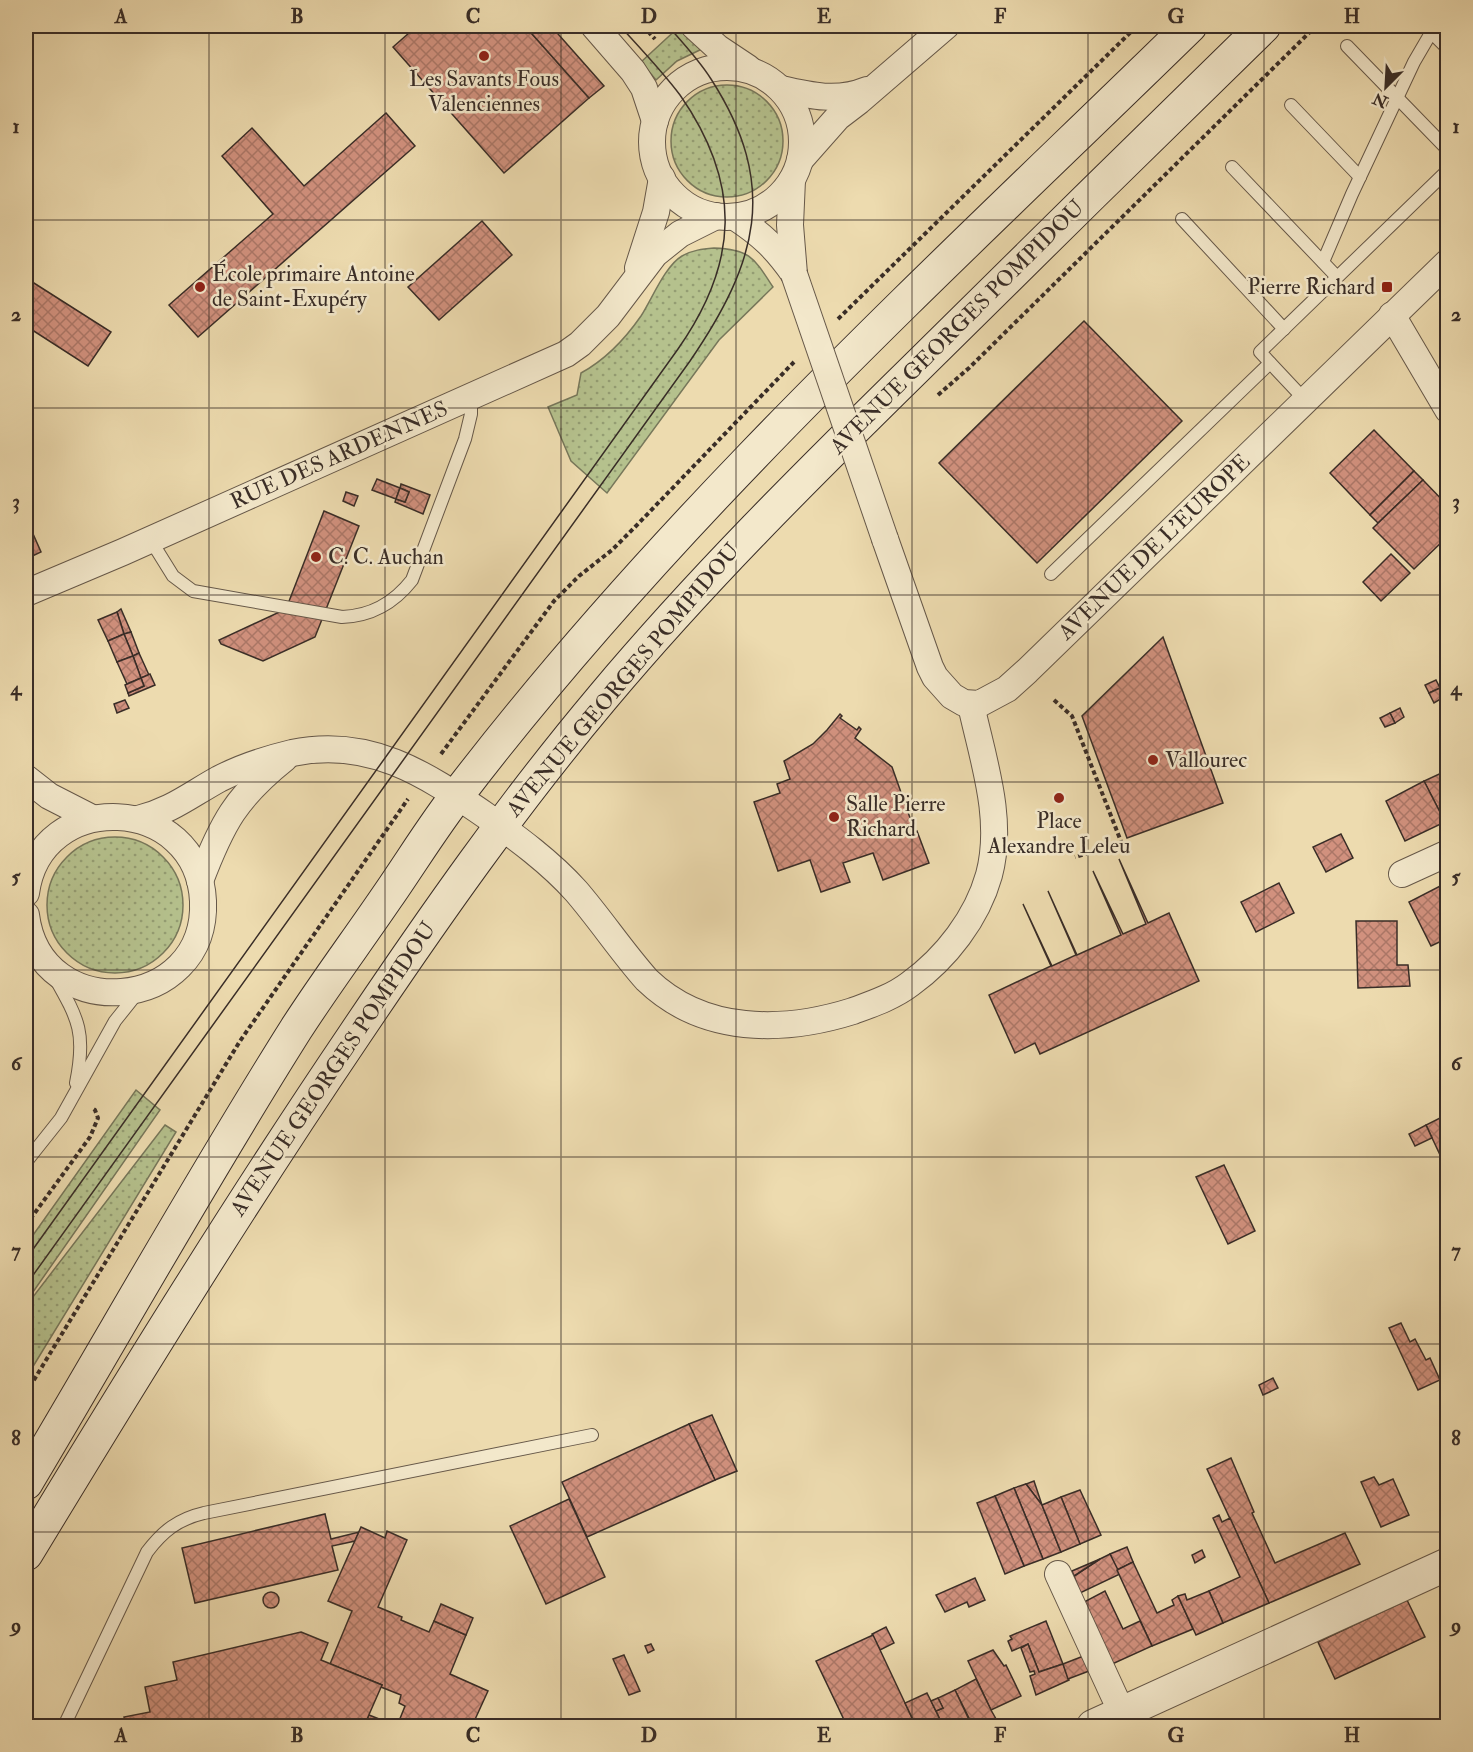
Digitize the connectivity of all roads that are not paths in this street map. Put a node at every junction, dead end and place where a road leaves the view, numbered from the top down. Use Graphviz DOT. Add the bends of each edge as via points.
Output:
graph roads {
  1 [pos="594,26"];
  2 [pos="694,26"];
  3 [pos="946,26"];
  4 [pos="1190,26"];
  5 [pos="1264,26"];
  6 [pos="1433,29"];
  7 [pos="1347,46"];
  8 [pos="1448,49"];
  9 [pos="753,71"];
  10 [pos="878,85"];
  11 [pos="781,89"];
  12 [pos="1397,97"];
  13 [pos="1291,105"];
  14 [pos="655,121"];
  15 [pos="1448,150"];
  16 [pos="1232,167"];
  17 [pos="796,170"];
  18 [pos="1448,170"];
  19 [pos="1360,177"];
  20 [pos="662,178"];
  21 [pos="725,216"];
  22 [pos="1182,219"];
  23 [pos="1323,262"];
  24 [pos="1447,263"];
  25 [pos="794,274"];
  26 [pos="1337,277"];
  27 [pos="631,285"];
  28 [pos="1392,315"];
  29 [pos="1284,328"];
  30 [pos="1270,363"];
  31 [pos="471,396"];
  32 [pos="1305,400"];
  33 [pos="1448,410"];
  34 [pos="150,539"];
  35 [pos="1051,574"];
  36 [pos="26,593"];
  37 [pos="971,705"];
  38 [pos="291,753"];
  39 [pos="26,778"];
  40 [pos="456,796"];
  41 [pos="92,818"];
  42 [pos="138,819"];
  43 [pos="500,826"];
  44 [pos="1448,853"];
  45 [pos="1402,874"];
  46 [pos="200,881"];
  47 [pos="26,890"];
  48 [pos="26,915"];
  49 [pos="47,964"];
  50 [pos="141,989"];
  51 [pos="74,1096"];
  52 [pos="26,1162"];
  53 [pos="592,1435"];
  54 [pos="26,1483"];
  55 [pos="26,1554"];
  56 [pos="1448,1564"];
  57 [pos="1058,1574"];
  58 [pos="1122,1713"];
  59 [pos="64,1726"];
  60 [pos="1093,1726"];
  1 -- 14 [label="street" via="644,88"];
  2 -- 9 [label="street"];
  3 -- 10 [label="street"];
  4 -- 40 [label="main road, AVENUE GEORGES POMPIDOU" via="693,518 593,628"];
  5 -- 43 [label="main road, AVENUE GEORGES POMPIDOU" via="740,543 662,627"];
  6 -- 8 [label="lane"];
  6 -- 12 [label="lane"];
  7 -- 12 [label="lane"];
  9 -- 11 [label="street"];
  9 -- 14 [label="street" via="721,67 692,76 666,98"];
  10 -- 11 [label="street" via="829,98"];
  10 -- 17 [label="street" via="838,117"];
  11 -- 17 [label="street" via="799,118 803,143"];
  12 -- 15 [label="lane"];
  12 -- 19 [label="lane"];
  13 -- 19 [label="lane"];
  14 -- 20 [label="street" via="653,150"];
  16 -- 23 [label="lane"];
  17 -- 21 [label="street" via="778,197 766,206"];
  17 -- 25 [label="street" via="790,225"];
  18 -- 26 [label="lane"];
  19 -- 23 [label="lane"];
  20 -- 21 [label="street" via="688,205 701,212"];
  20 -- 27 [label="street, RUE DES ARDENNES" via="656,212"];
  21 -- 25 [label="street" via="759,233"];
  21 -- 27 [label="street, RUE DES ARDENNES" via="671,240"];
  22 -- 29 [label="lane"];
  23 -- 26 [label="lane"];
  24 -- 28 [label="street, AVENUE DE L'EUROPE"];
  25 -- 37 [label="street, bridge" via="930,667 952,696"];
  26 -- 29 [label="lane"];
  27 -- 31 [label="street, RUE DES ARDENNES" via="608,316 573,349"];
  28 -- 32 [label="street, AVENUE DE L'EUROPE"];
  28 -- 33 [label="street"];
  29 -- 30 [label="lane" via="1260,352"];
  30 -- 32 [label="lane"];
  30 -- 35 [label="lane"];
  31 -- 34 [label="street, RUE DES ARDENNES"];
  31 -- 34 [label="lane" via="465,439 412,580 398,595 365,615 342,616 193,591 173,576"];
  32 -- 37 [label="street, AVENUE DE L'EUROPE" via="1017,680 986,702"];
  34 -- 36 [label="street, RUE DES ARDENNES"];
  37 -- 43 [label="street" via="995,832 989,875 977,907 936,962 909,985 874,1003 835,1016 787,1025 744,1024 689,1010 659,992 561,876"];
  38 -- 40 [label="street" via="325,748 379,756 412,769"];
  38 -- 42 [label="street" via="236,771 163,812"];
  38 -- 46 [label="street" via="238,803 218,835"];
  39 -- 41 [label="street" via="57,801"];
  40 -- 43 [label="street"];
  40 -- 54 [label="main road, AVENUE GEORGES POMPIDOU" via="298,1026"];
  41 -- 42 [label="street" via="115,815"];
  41 -- 47 [label="street" via="62,832 45,848 33,867"];
  42 -- 46 [label="street" via="177,842"];
  43 -- 55 [label="main road, AVENUE GEORGES POMPIDOU" via="277,1150"];
  44 -- 45 [label="street"];
  46 -- 50 [label="street" via="201,923 190,952 169,975"];
  48 -- 49 [label="street" via="34,945"];
  49 -- 50 [label="street" via="64,979 96,992"];
  49 -- 51 [label="lane" via="81,1034"];
  50 -- 51 [label="lane" via="115,1021"];
  51 -- 52 [label="lane"];
  53 -- 59 [label="lane" via="204,1513 177,1522 147,1552"];
  56 -- 58 [label="street"];
  57 -- 58 [label="street"];
  58 -- 60 [label="street"];
}
